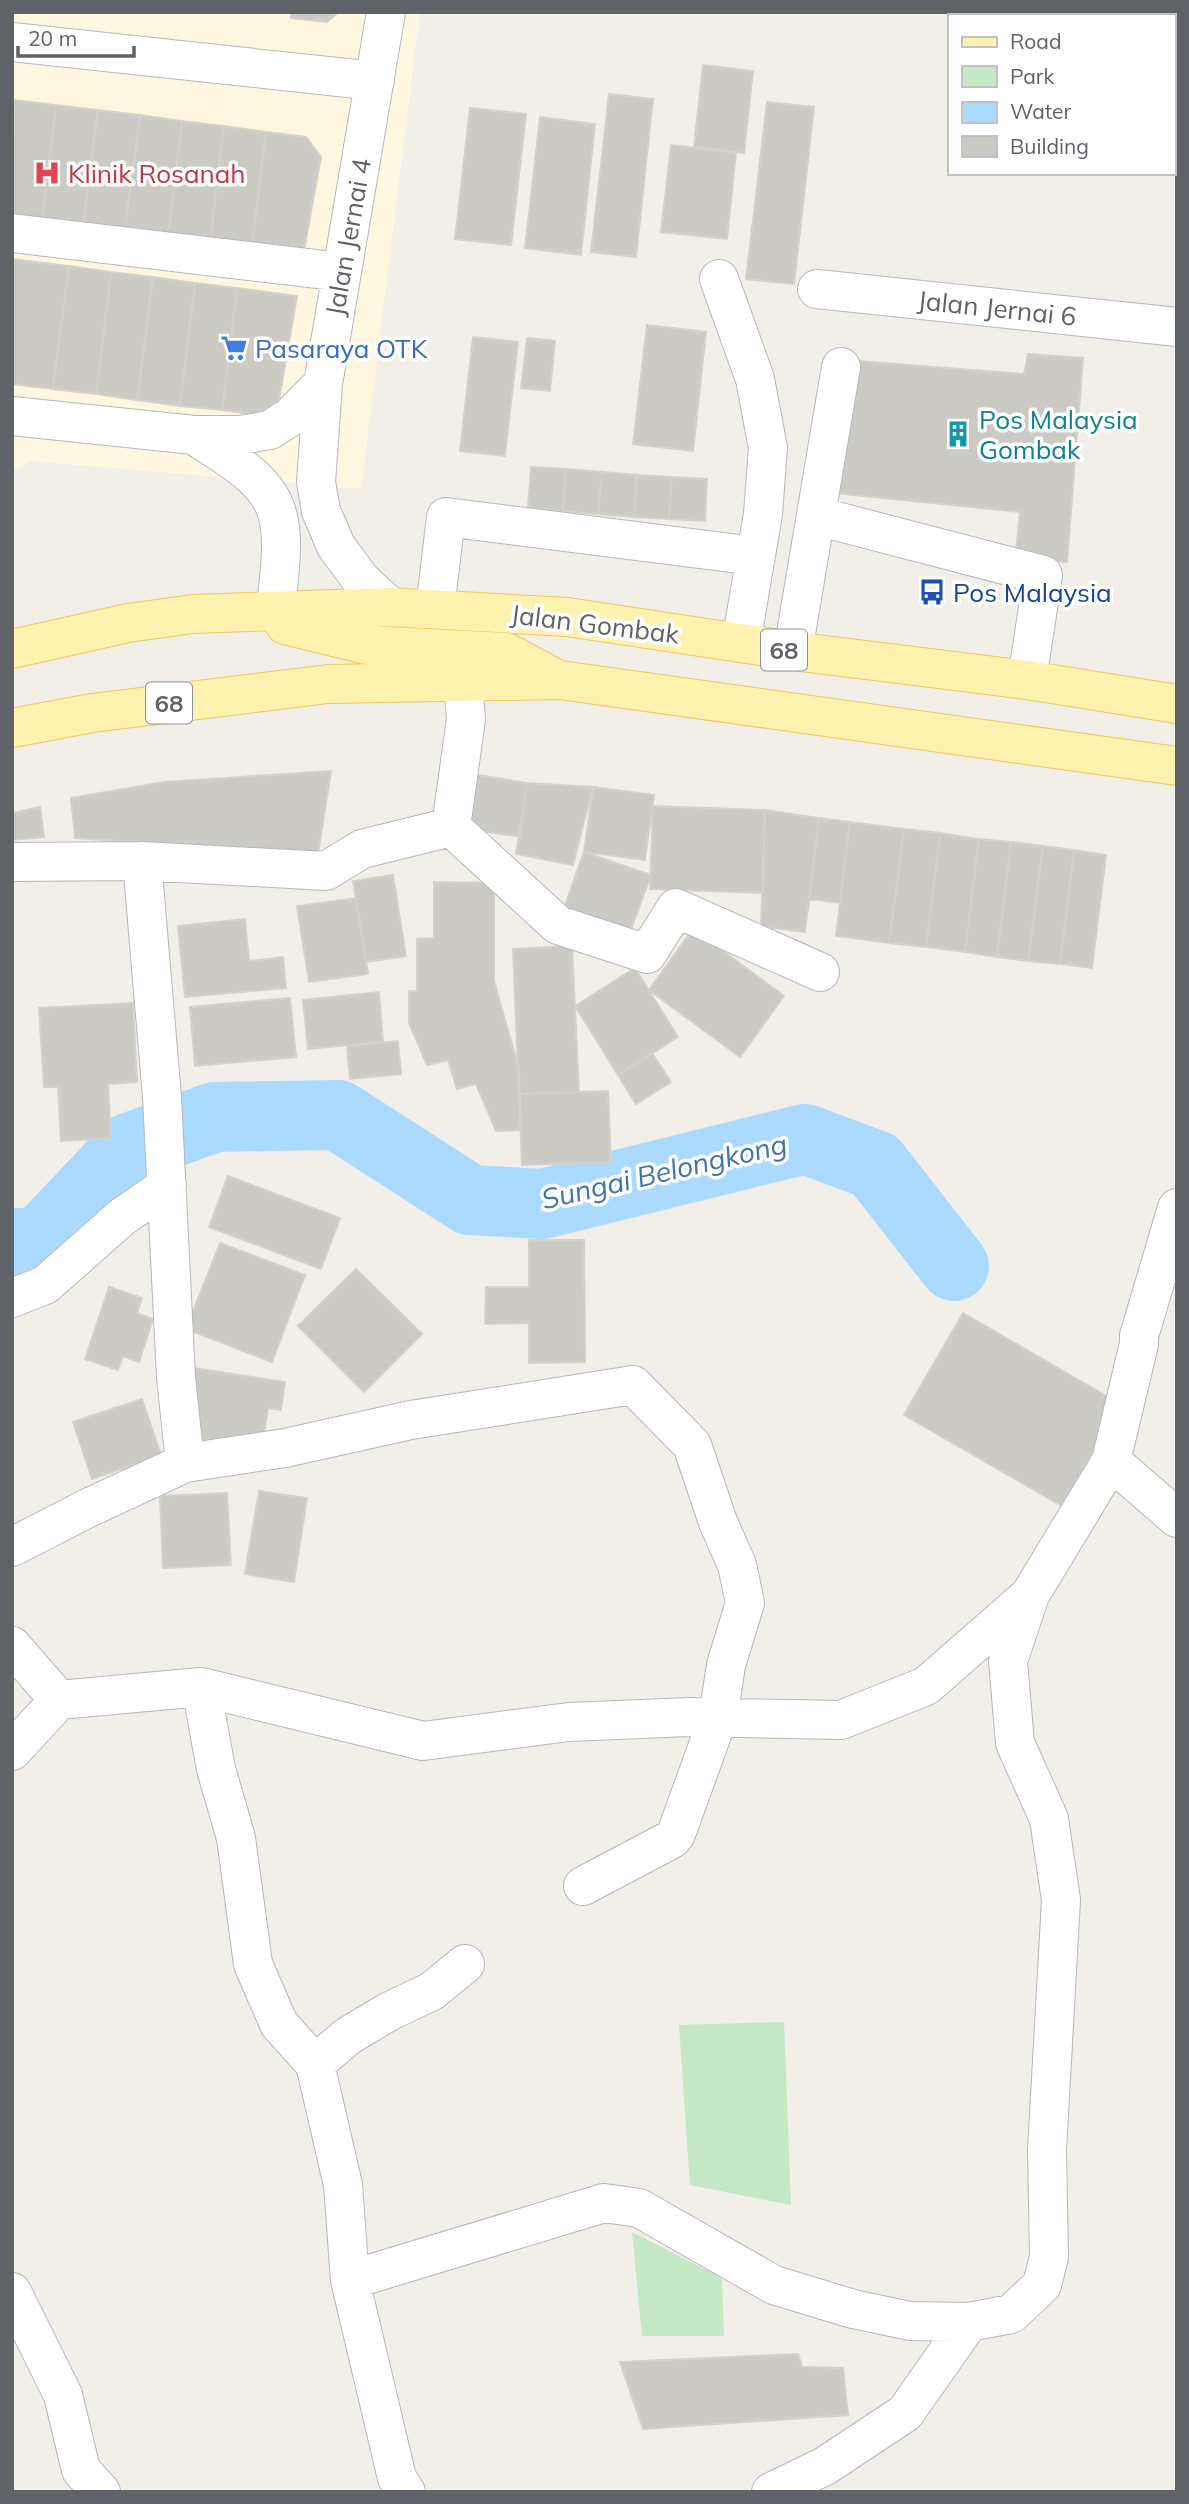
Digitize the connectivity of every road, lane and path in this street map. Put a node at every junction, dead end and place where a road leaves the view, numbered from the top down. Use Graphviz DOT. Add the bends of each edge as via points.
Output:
graph roads {
  1 [pos="386,12"];
  2 [pos="12,42"];
  3 [pos="375,81"];
  4 [pos="12,233"];
  5 [pos="342,272"];
  6 [pos="719,279"];
  7 [pos="817,289"];
  8 [pos="1177,327"];
  9 [pos="841,368"];
  10 [pos="323,384"];
  11 [pos="12,416"];
  12 [pos="194,435"];
  13 [pos="817,516"];
  14 [pos="755,556"];
  15 [pos="390,607"];
  16 [pos="435,609"];
  17 [pos="276,610"];
  18 [pos="741,643"];
  19 [pos="12,649"];
  20 [pos="793,651"];
  21 [pos="560,680"];
  22 [pos="1027,680"];
  23 [pos="463,682"];
  24 [pos="1177,704"];
  25 [pos="12,728"];
  26 [pos="1177,766"];
  27 [pos="452,827"];
  28 [pos="142,861"];
  29 [pos="12,862"];
  30 [pos="820,972"];
  31 [pos="167,1186"];
  32 [pos="1177,1208"];
  33 [pos="12,1298"];
  34 [pos="1111,1461"];
  35 [pos="185,1463"];
  36 [pos="1177,1517"];
  37 [pos="12,1547"];
  38 [pos="1030,1595"];
  39 [pos="12,1646"];
  40 [pos="201,1687"];
  41 [pos="59,1700"];
  42 [pos="718,1718"];
  43 [pos="12,1751"];
  44 [pos="583,1886"];
  45 [pos="465,1964"];
  46 [pos="315,2064"];
  47 [pos="350,2280"];
  48 [pos="12,2291"];
  49 [pos="969,2322"];
  50 [pos="101,2492"];
  51 [pos="406,2492"];
  52 [pos="771,2492"];
  1 -- 3 [label="street, Jalan Jernai 4"];
  2 -- 3 [label="street"];
  3 -- 5 [label="street, Jalan Jernai 4"];
  4 -- 5 [label="street"];
  5 -- 10 [label="street, Jalan Jernai 4"];
  6 -- 14 [label="street" via="755,379 768,447"];
  7 -- 8 [label="street, Jalan Jernai 6"];
  9 -- 13 [label="street"];
  10 -- 12 [label="street" via="270,430"];
  10 -- 15 [label="street, Jalan Jernai 4" via="316,482 321,511 336,546 361,580"];
  11 -- 12 [label="street"];
  12 -- 17 [label="street" via="247,471 265,490 278,515"];
  13 -- 20 [label="street"];
  13 -- 22 [label="street" via="1043,575"];
  14 -- 16 [label="street" via="446,517"];
  14 -- 18 [label="street"];
  15 -- 16 [label="main road, Jalan Gombak / 68"];
  15 -- 17 [label="main road, Jalan Gombak / 68"];
  16 -- 18 [label="main road, Jalan Gombak / 68" via="566,617"];
  17 -- 19 [label="main road, Jalan Gombak / 68" via="193,614"];
  17 -- 21 [label="main road" via="285,625 367,645 506,652"];
  18 -- 20 [label="main road, Jalan Gombak / 68"];
  20 -- 22 [label="main road, Jalan Gombak / 68"];
  21 -- 23 [label="main road, 68"];
  21 -- 26 [label="main road, 68"];
  22 -- 24 [label="main road, Jalan Gombak / 68"];
  23 -- 25 [label="main road, 68" via="328,684 92,713"];
  23 -- 27 [label="street" via="466,719"];
  27 -- 28 [label="street" via="362,849 326,871"];
  27 -- 30 [label="street" via="558,925 647,954 676,908"];
  28 -- 29 [label="street"];
  28 -- 31 [label="street"];
  31 -- 33 [label="street" via="122,1217 45,1285"];
  31 -- 35 [label="street"];
  32 -- 34 [label="street" via="1139,1336"];
  34 -- 36 [label="street"];
  34 -- 38 [label="street"];
  35 -- 37 [label="street"];
  35 -- 42 [label="street" via="285,1448 411,1420 633,1385 692,1445 737,1565 745,1603 726,1665"];
  38 -- 42 [label="street" via="926,1686 853,1716 841,1720"];
  38 -- 49 [label="street" via="1008,1661 1015,1743 1049,1819 1061,1900 1047,2150 1049,2257 1042,2285 1011,2314"];
  39 -- 41 [label="street"];
  40 -- 41 [label="street"];
  40 -- 42 [label="street" via="423,1741 569,1722"];
  40 -- 46 [label="street" via="216,1769 236,1838 253,1964 279,2024"];
  41 -- 43 [label="street"];
  42 -- 44 [label="street" via="672,1839"];
  45 -- 46 [label="street" via="432,1990 348,2036"];
  46 -- 47 [label="street" via="344,2185"];
  47 -- 49 [label="street" via="604,2203 639,2208 774,2285 910,2321"];
  47 -- 51 [label="street" via="397,2478"];
  48 -- 50 [label="street" via="63,2395 81,2470"];
  49 -- 52 [label="street" via="905,2413 825,2466"];
}
